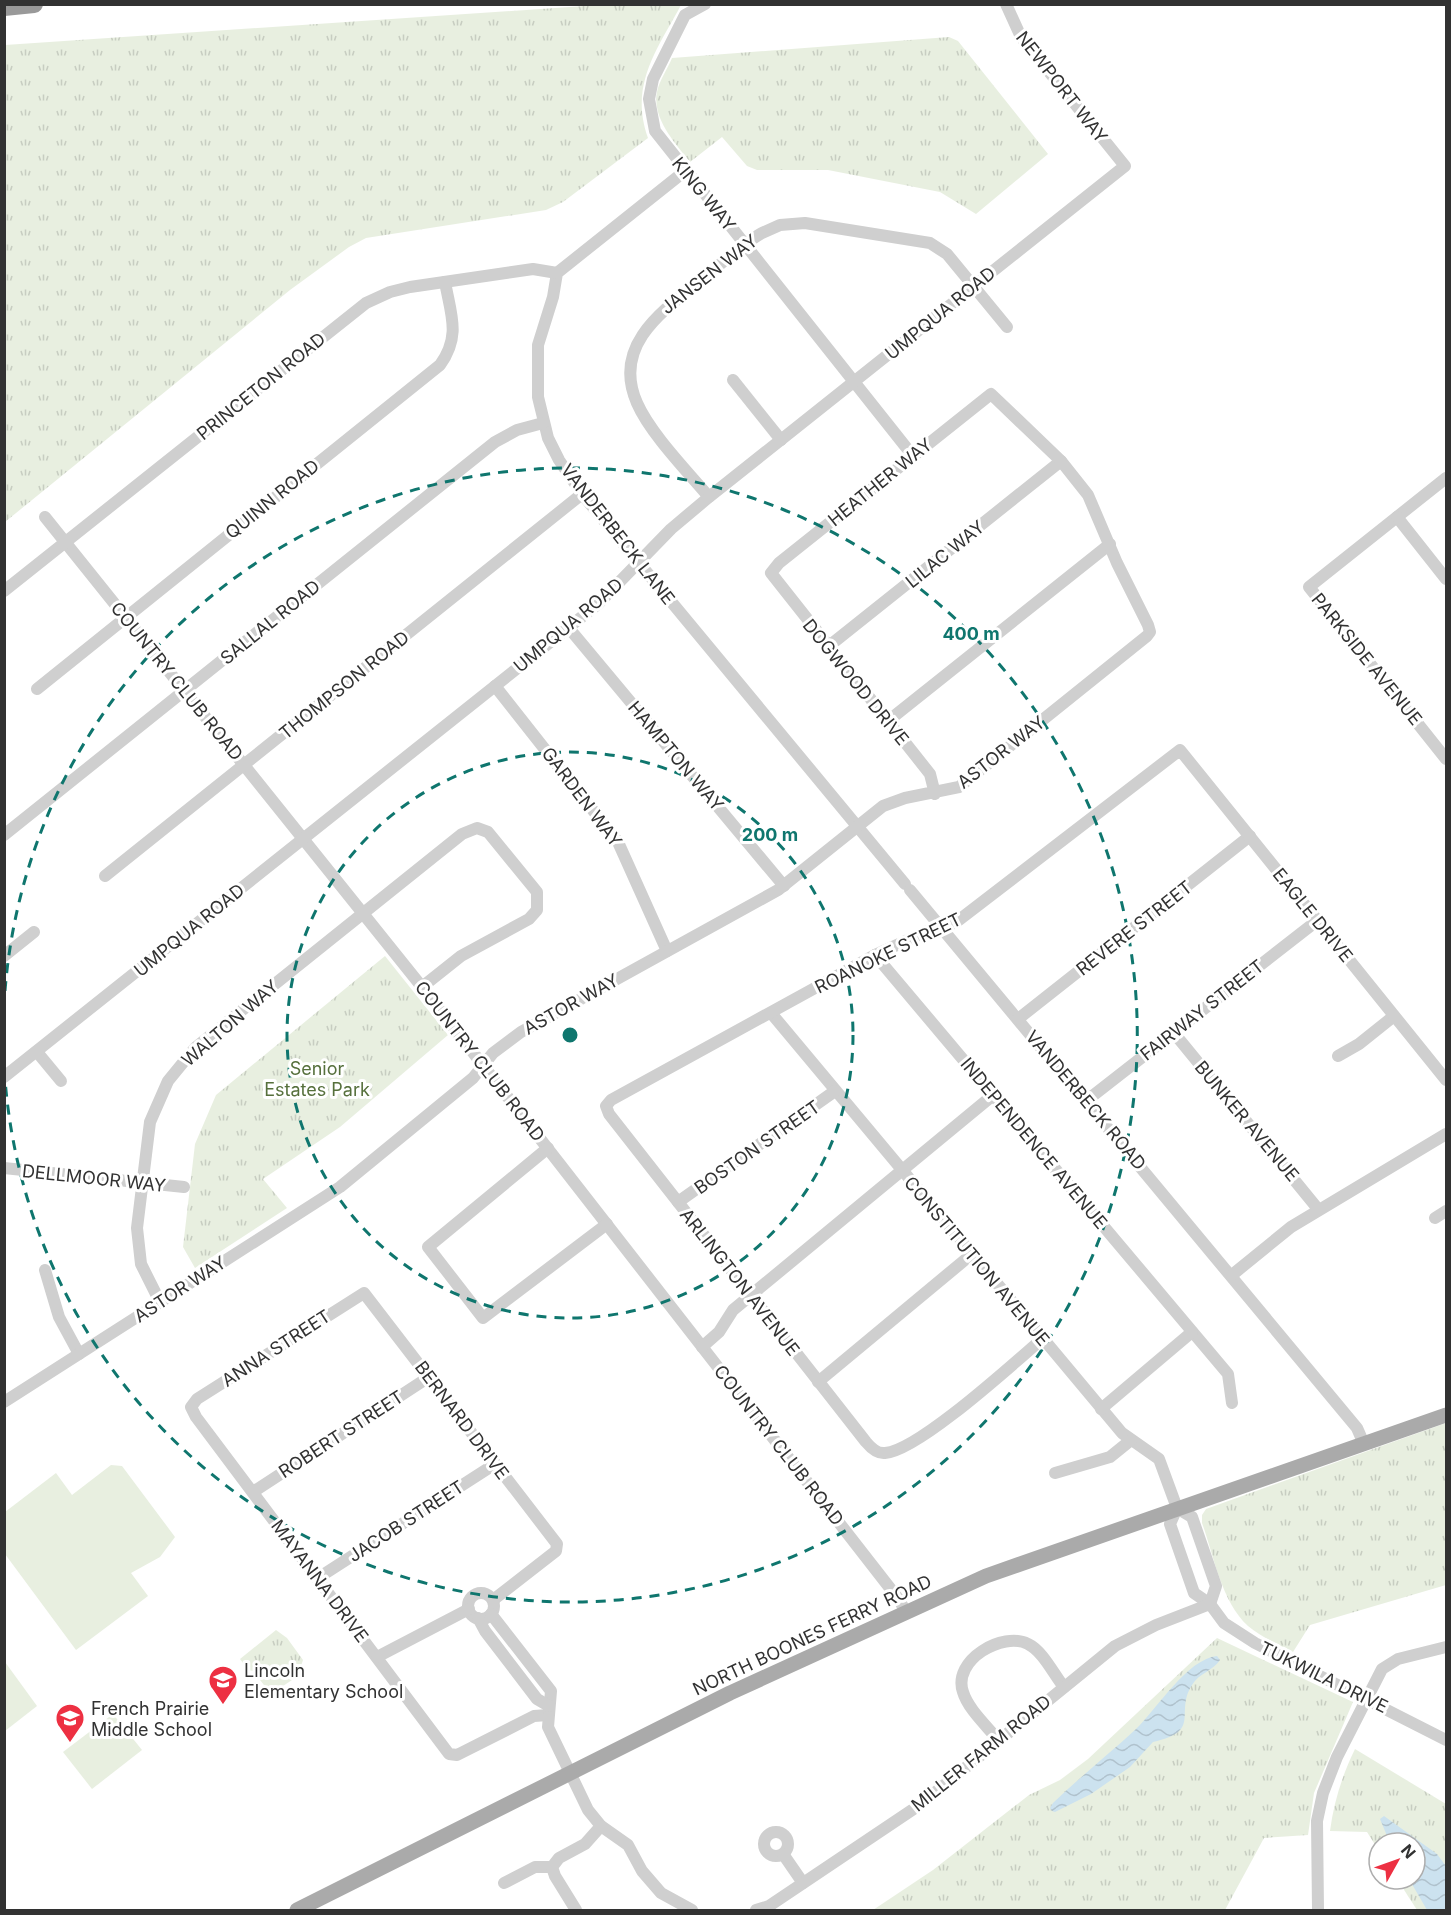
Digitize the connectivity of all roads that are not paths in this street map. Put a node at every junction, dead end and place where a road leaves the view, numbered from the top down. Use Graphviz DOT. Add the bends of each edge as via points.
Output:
graph roads {
  1 [pos="34,4"];
  2 [pos="705,4"];
  3 [pos="1006,4"];
  4 [pos="4,7"];
  5 [pos="1125,166"];
  6 [pos="685,171"];
  7 [pos="745,245"];
  8 [pos="557,273"];
  9 [pos="445,282"];
  10 [pos="973,286"];
  11 [pos="1006,327"];
  12 [pos="734,380"];
  13 [pos="854,382"];
  14 [pos="543,423"];
  15 [pos="781,440"];
  16 [pos="913,456"];
  17 [pos="1061,461"];
  18 [pos="1446,477"];
  19 [pos="582,494"];
  20 [pos="709,497"];
  21 [pos="45,517"];
  22 [pos="1397,517"];
  23 [pos="65,542"];
  24 [pos="1110,544"];
  25 [pos="638,563"];
  26 [pos="771,573"];
  27 [pos="1446,579"];
  28 [pos="4,591"];
  29 [pos="125,616"];
  30 [pos="568,627"];
  31 [pos="829,646"];
  32 [pos="495,686"];
  33 [pos="37,689"];
  34 [pos="185,691"];
  35 [pos="888,721"];
  36 [pos="1180,750"];
  37 [pos="1446,759"];
  38 [pos="244,765"];
  39 [pos="935,794"];
  40 [pos="857,827"];
  41 [pos="4,835"];
  42 [pos="1250,836"];
  43 [pos="303,839"];
  44 [pos="105,876"];
  45 [pos="784,886"];
  46 [pos="908,887"];
  47 [pos="362,914"];
  48 [pos="1318,920"];
  49 [pos="941,927"];
  50 [pos="34,932"];
  51 [pos="667,951"];
  52 [pos="875,955"];
  53 [pos="4,956"];
  54 [pos="422,987"];
  55 [pos="771,1013"];
  56 [pos="1394,1016"];
  57 [pos="1018,1019"];
  58 [pos="1173,1033"];
  59 [pos="37,1052"];
  60 [pos="1338,1056"];
  61 [pos="482,1065"];
  62 [pos="5,1076"];
  63 [pos="1446,1080"];
  64 [pos="61,1081"];
  65 [pos="835,1091"];
  66 [pos="992,1096"];
  67 [pos="1086,1101"];
  68 [pos="606,1106"];
  69 [pos="1446,1134"];
  70 [pos="548,1148"];
  71 [pos="4,1168"];
  72 [pos="902,1170"];
  73 [pos="141,1183"];
  74 [pos="184,1187"];
  75 [pos="678,1202"];
  76 [pos="1318,1209"];
  77 [pos="1446,1211"];
  78 [pos="1435,1218"];
  79 [pos="607,1224"];
  80 [pos="972,1254"];
  81 [pos="45,1270"];
  82 [pos="1232,1275"];
  83 [pos="364,1293"];
  84 [pos="750,1295"];
  85 [pos="160,1302"];
  86 [pos="1192,1332"];
  87 [pos="1042,1339"];
  88 [pos="702,1347"];
  89 [pos="79,1354"];
  90 [pos="429,1377"];
  91 [pos="819,1382"];
  92 [pos="4,1402"];
  93 [pos="1232,1403"];
  94 [pos="191,1407"];
  95 [pos="1101,1408"];
  96 [pos="1446,1415"];
  97 [pos="1131,1440"];
  98 [pos="1364,1444"];
  99 [pos="495,1464"];
  100 [pos="1055,1473"];
  101 [pos="252,1492"];
  102 [pos="1177,1508"];
  103 [pos="318,1578"];
  104 [pos="493,1600"];
  105 [pos="1210,1604"];
  106 [pos="469,1609"];
  107 [pos="906,1612"];
  108 [pos="485,1616"];
  109 [pos="1446,1647"];
  110 [pos="377,1657"];
  111 [pos="1064,1687"];
  112 [pos="1366,1698"];
  113 [pos="548,1711"];
  114 [pos="1446,1740"];
  115 [pos="999,1741"];
  116 [pos="569,1774"];
  117 [pos="601,1826"];
  118 [pos="783,1854"];
  119 [pos="552,1867"];
  120 [pos="504,1883"];
  121 [pos="803,1883"];
  122 [pos="297,1911"];
  123 [pos="576,1911"];
  124 [pos="692,1911"];
  125 [pos="756,1911"];
  126 [pos="1318,1911"];
  1 -- 4 [label="highway"];
  2 -- 6 [label="street, KING WAY" via="690,11 681,22 650,89 655,131"];
  3 -- 5 [label="street, NEWPORT WAY" via="1021,37"];
  5 -- 10 [label="street, UMPQUA ROAD"];
  6 -- 7 [label="street, KING WAY"];
  6 -- 8 [label="street"];
  7 -- 10 [label="street, JANSEN WAY" via="768,229 794,223 921,241 941,250"];
  7 -- 13 [label="street, KING WAY"];
  7 -- 20 [label="street, JANSEN WAY" via="651,322 632,362 633,392 641,411"];
  8 -- 9 [label="street, PRINCETON ROAD" via="533,269"];
  8 -- 14 [label="street, VANDERBECK LANE" via="537,358"];
  9 -- 23 [label="street, PRINCETON ROAD" via="390,292 366,303"];
  9 -- 29 [label="street, QUINN ROAD" via="454,335 451,350 440,365"];
  10 -- 11 [label="street, JANSEN WAY"];
  10 -- 13 [label="street, UMPQUA ROAD"];
  12 -- 15 [label="street"];
  13 -- 15 [label="street, UMPQUA ROAD"];
  13 -- 16 [label="street, KING WAY"];
  14 -- 19 [label="street, VANDERBECK LANE" via="559,460"];
  14 -- 34 [label="street, SALLAL ROAD" via="517,430 495,442"];
  15 -- 20 [label="street, UMPQUA ROAD"];
  16 -- 17 [label="street, HEATHER WAY" via="991,394"];
  16 -- 26 [label="street, HEATHER WAY"];
  17 -- 24 [label="street" via="1088,495"];
  17 -- 31 [label="street, LILAC WAY"];
  18 -- 22 [label="street"];
  19 -- 25 [label="street, VANDERBECK LANE"];
  19 -- 38 [label="street, THOMPSON ROAD"];
  20 -- 25 [label="street, UMPQUA ROAD"];
  21 -- 23 [label="street, COUNTRY CLUB ROAD"];
  22 -- 27 [label="street"];
  22 -- 37 [label="street, PARKSIDE AVENUE" via="1309,587"];
  23 -- 28 [label="street, PRINCETON ROAD"];
  23 -- 29 [label="street, COUNTRY CLUB ROAD"];
  24 -- 35 [label="street"];
  24 -- 39 [label="street, ASTOR WAY" via="1150,632 966,781"];
  25 -- 30 [label="street, UMPQUA ROAD" via="611,592"];
  25 -- 40 [label="street, VANDERBECK LANE"];
  26 -- 31 [label="street, DOGWOOD DRIVE"];
  29 -- 33 [label="street, QUINN ROAD"];
  29 -- 34 [label="street, COUNTRY CLUB ROAD"];
  30 -- 32 [label="street, UMPQUA ROAD"];
  30 -- 45 [label="street, HAMPTON WAY"];
  31 -- 35 [label="street, DOGWOOD DRIVE"];
  32 -- 43 [label="street, UMPQUA ROAD"];
  32 -- 51 [label="street, GARDEN WAY" via="618,842"];
  34 -- 38 [label="street, COUNTRY CLUB ROAD"];
  34 -- 41 [label="street, SALLAL ROAD"];
  35 -- 39 [label="street, DOGWOOD DRIVE" via="930,774"];
  36 -- 42 [label="street, EAGLE DRIVE"];
  36 -- 49 [label="street, ROANOKE STREET" via="955,923"];
  38 -- 43 [label="street, COUNTRY CLUB ROAD"];
  38 -- 44 [label="street, THOMPSON ROAD"];
  39 -- 40 [label="street, ASTOR WAY" via="895,802"];
  40 -- 45 [label="street, ASTOR WAY"];
  40 -- 46 [label="street, VANDERBECK LANE"];
  42 -- 48 [label="street, EAGLE DRIVE"];
  42 -- 57 [label="street, REVERE STREET"];
  43 -- 47 [label="street, COUNTRY CLUB ROAD"];
  43 -- 59 [label="street, UMPQUA ROAD"];
  45 -- 51 [label="street, ASTOR WAY"];
  46 -- 49 [label="street, VANDERBECK ROAD"];
  47 -- 54 [label="street, COUNTRY CLUB ROAD"];
  47 -- 54 [label="street, WALTON WAY" via="467,831 484,829 494,838 537,892 537,910 529,919 461,956"];
  47 -- 73 [label="street, WALTON WAY" via="195,1047 180,1065 156,1105"];
  48 -- 56 [label="street, EAGLE DRIVE"];
  48 -- 58 [label="street, FAIRWAY STREET"];
  49 -- 52 [label="street, ROANOKE STREET"];
  49 -- 57 [label="street, VANDERBECK ROAD"];
  50 -- 53 [label="street"];
  51 -- 61 [label="street, ASTOR WAY" via="521,1032"];
  52 -- 55 [label="street, ROANOKE STREET"];
  52 -- 66 [label="street, INDEPENDENCE AVENUE"];
  54 -- 61 [label="street, COUNTRY CLUB ROAD"];
  55 -- 65 [label="street, CONSTITUTION AVENUE"];
  55 -- 68 [label="street, ROANOKE STREET"];
  56 -- 60 [label="street"];
  56 -- 63 [label="street, EAGLE DRIVE"];
  57 -- 67 [label="street, VANDERBECK ROAD"];
  58 -- 67 [label="street, FAIRWAY STREET"];
  58 -- 76 [label="street, BUNKER AVENUE"];
  59 -- 62 [label="street, UMPQUA ROAD"];
  59 -- 64 [label="street"];
  61 -- 70 [label="street, COUNTRY CLUB ROAD"];
  61 -- 85 [label="street, ASTOR WAY" via="473,1078 357,1175"];
  65 -- 72 [label="street, CONSTITUTION AVENUE"];
  65 -- 75 [label="street, BOSTON STREET"];
  66 -- 72 [label="street"];
  66 -- 86 [label="street, INDEPENDENCE AVENUE"];
  67 -- 82 [label="street, VANDERBECK ROAD"];
  68 -- 75 [label="street, ARLINGTON AVENUE"];
  69 -- 76 [label="street"];
  70 -- 79 [label="street, COUNTRY CLUB ROAD"];
  70 -- 79 [label="street" via="428,1247 483,1317"];
  71 -- 73 [label="street, DELLMOOR WAY"];
  72 -- 80 [label="street, CONSTITUTION AVENUE"];
  72 -- 84 [label="street"];
  73 -- 74 [label="street, DELLMOOR WAY"];
  73 -- 85 [label="street, WALTON WAY" via="138,1251"];
  75 -- 84 [label="street, ARLINGTON AVENUE"];
  76 -- 82 [label="street"];
  77 -- 78 [label="street"];
  79 -- 88 [label="street, COUNTRY CLUB ROAD"];
  80 -- 87 [label="street, CONSTITUTION AVENUE"];
  80 -- 91 [label="street"];
  81 -- 89 [label="street" via="59,1317"];
  82 -- 98 [label="street, VANDERBECK ROAD" via="1359,1431"];
  83 -- 90 [label="street, BERNARD DRIVE"];
  83 -- 94 [label="street, ANNA STREET" via="197,1399"];
  84 -- 88 [label="street"];
  84 -- 91 [label="street, ARLINGTON AVENUE"];
  85 -- 89 [label="street, ASTOR WAY"];
  86 -- 93 [label="street, INDEPENDENCE AVENUE" via="1228,1374"];
  86 -- 95 [label="street"];
  87 -- 91 [label="street, ARLINGTON AVENUE" via="939,1424 902,1447 881,1453 866,1442"];
  87 -- 95 [label="street, CONSTITUTION AVENUE"];
  88 -- 107 [label="street, COUNTRY CLUB ROAD"];
  89 -- 92 [label="street, ASTOR WAY"];
  90 -- 99 [label="street, BERNARD DRIVE"];
  90 -- 101 [label="street, ROBERT STREET"];
  94 -- 101 [label="street, MAYANNA DRIVE"];
  95 -- 97 [label="street, CONSTITUTION AVENUE"];
  96 -- 98 [label="main road, NORTH BOONES FERRY ROAD"];
  97 -- 100 [label="street" via="1110,1456"];
  97 -- 102 [label="street, CONSTITUTION AVENUE" via="1159,1459"];
  98 -- 102 [label="main road, NORTH BOONES FERRY ROAD"];
  99 -- 103 [label="street, JACOB STREET"];
  99 -- 104 [label="street, BERNARD DRIVE" via="558,1548"];
  101 -- 103 [label="street, MAYANNA DRIVE"];
  102 -- 105 [label="street" via="1192,1517 1216,1586"];
  102 -- 105 [label="street, TUKWILA DRIVE" via="1170,1524 1194,1593"];
  102 -- 107 [label="main road, NORTH BOONES FERRY ROAD" via="1013,1565"];
  103 -- 110 [label="street, MAYANNA DRIVE"];
  104 -- 106 [label="street" via="478,1593 469,1601"];
  104 -- 108 [label="street"];
  105 -- 111 [label="street, MILLER FARM ROAD" via="1124,1641"];
  105 -- 112 [label="street, TUKWILA DRIVE" via="1224,1623 1243,1636"];
  106 -- 108 [label="street"];
  106 -- 110 [label="street"];
  107 -- 116 [label="main road, NORTH BOONES FERRY ROAD" via="730,1693"];
  108 -- 113 [label="street"];
  109 -- 112 [label="street" via="1394,1661 1379,1672"];
  110 -- 113 [label="street, MAYANNA DRIVE" via="451,1756"];
  111 -- 115 [label="street, MILLER FARM ROAD"];
  111 -- 115 [label="street" via="1034,1648 1019,1641 1006,1641 970,1659 963,1670 962,1690"];
  112 -- 114 [label="street, TUKWILA DRIVE"];
  112 -- 126 [label="street" via="1320,1803 1315,1843"];
  113 -- 116 [label="street" via="549,1731"];
  115 -- 121 [label="street, MILLER FARM ROAD" via="921,1804"];
  116 -- 117 [label="street"];
  116 -- 122 [label="main road, NORTH BOONES FERRY ROAD"];
  117 -- 119 [label="street" via="585,1844 559,1858"];
  117 -- 124 [label="street" via="628,1845 642,1871 661,1893"];
  118 -- 121 [label="street"];
  119 -- 120 [label="street" via="535,1867"];
  119 -- 123 [label="street"];
  121 -- 125 [label="street, MILLER FARM ROAD"];
}
